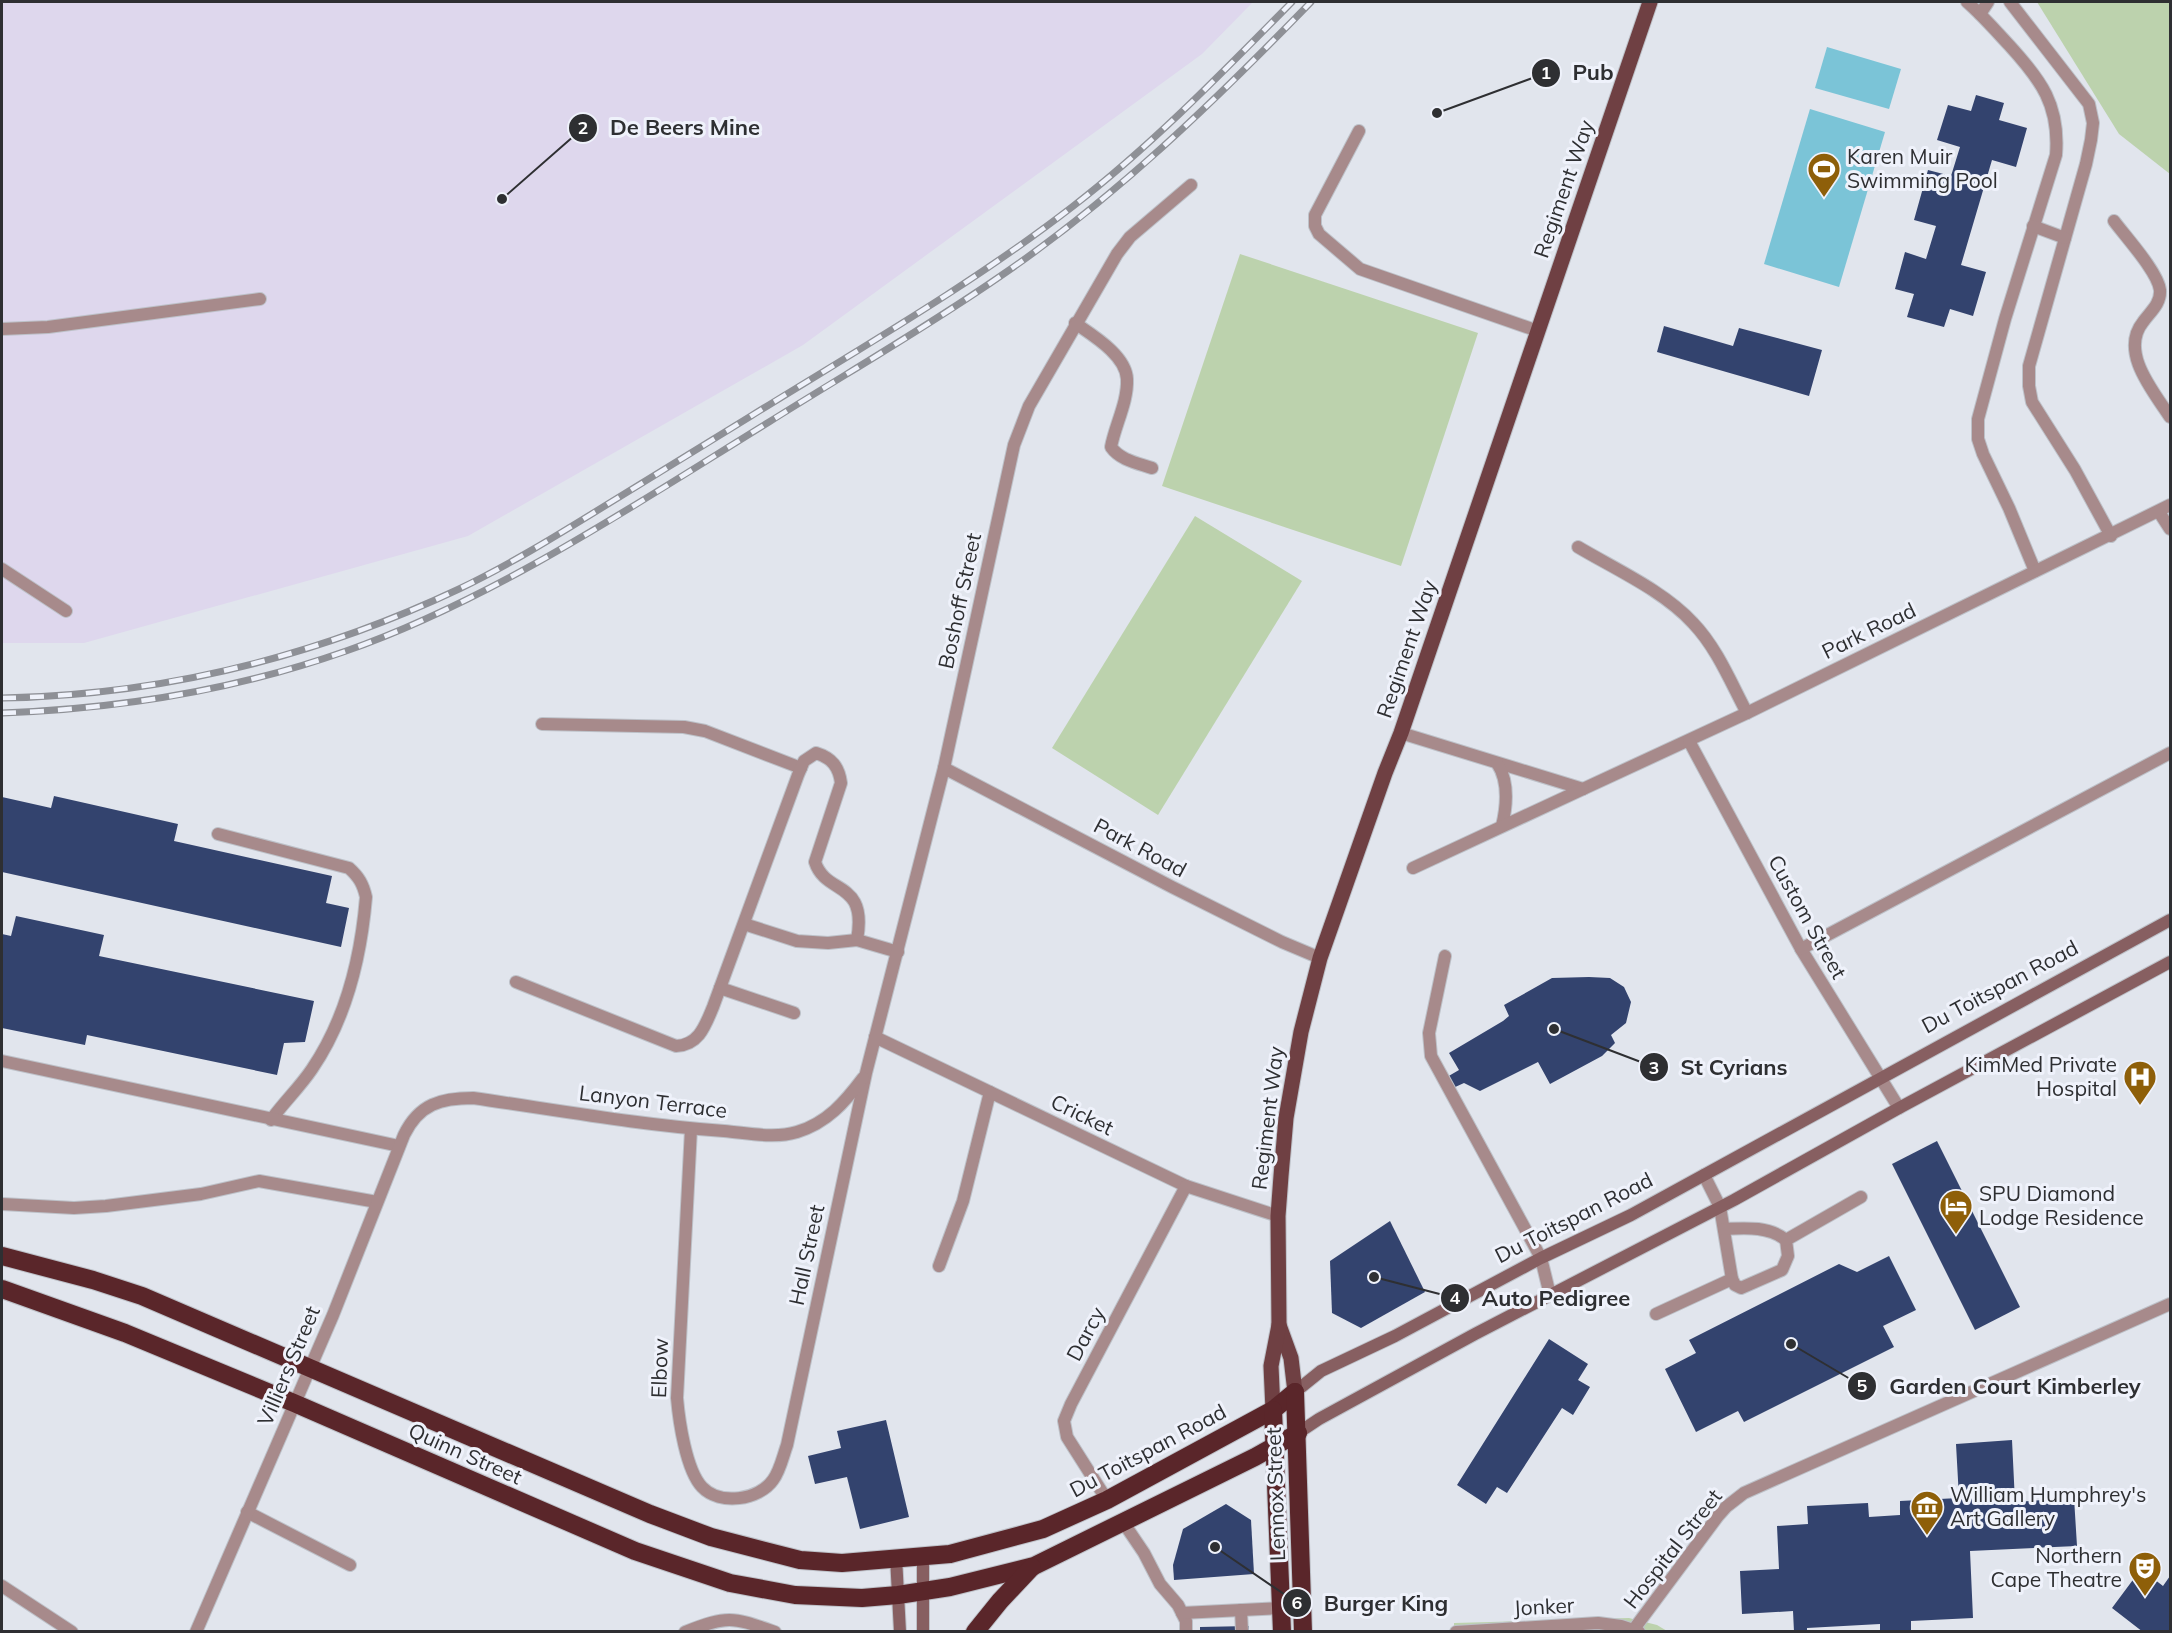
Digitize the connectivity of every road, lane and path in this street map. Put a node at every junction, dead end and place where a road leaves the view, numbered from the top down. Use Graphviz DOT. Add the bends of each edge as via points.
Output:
graph roads {
  1 [pos="1650,2"];
  2 [pos="1967,2"];
  3 [pos="1988,2"];
  4 [pos="2010,2"];
  5 [pos="1980,14"];
  6 [pos="1359,131"];
  7 [pos="1191,185"];
  8 [pos="2114,221"];
  9 [pos="2033,226"];
  10 [pos="2065,238"];
  11 [pos="260,299"];
  12 [pos="1075,323"];
  13 [pos="2,328"];
  14 [pos="1538,331"];
  15 [pos="2170,417"];
  16 [pos="1152,468"];
  17 [pos="2170,505"];
  18 [pos="2159,512"];
  19 [pos="2170,529"];
  20 [pos="2111,536"];
  21 [pos="1578,548"];
  22 [pos="2,569"];
  23 [pos="2035,571"];
  24 [pos="66,611"];
  25 [pos="1747,713"];
  26 [pos="542,724"];
  27 [pos="1401,733"];
  28 [pos="1689,741"];
  29 [pos="2170,753"];
  30 [pos="1497,763"];
  31 [pos="801,768"];
  32 [pos="944,768"];
  33 [pos="1583,789"];
  34 [pos="1502,826"];
  35 [pos="218,834"];
  36 [pos="1413,868"];
  37 [pos="2170,920"];
  38 [pos="744,924"];
  39 [pos="857,940"];
  40 [pos="1801,949"];
  41 [pos="898,952"];
  42 [pos="1445,956"];
  43 [pos="1320,958"];
  44 [pos="2170,962"];
  45 [pos="516,982"];
  46 [pos="720,988"];
  47 [pos="794,1013"];
  48 [pos="875,1037"];
  49 [pos="2,1061"];
  50 [pos="866,1073"];
  51 [pos="1880,1078"];
  52 [pos="990,1092"];
  53 [pos="1899,1108"];
  54 [pos="415,1115"];
  55 [pos="271,1120"];
  56 [pos="690,1129"];
  57 [pos="399,1146"];
  58 [pos="1704,1175"];
  59 [pos="1186,1186"];
  60 [pos="1860,1197"];
  61 [pos="377,1202"];
  62 [pos="2,1204"];
  63 [pos="1720,1207"];
  64 [pos="1278,1216"];
  65 [pos="1724,1229"];
  66 [pos="1786,1240"];
  67 [pos="2,1256"];
  68 [pos="1541,1258"];
  69 [pos="939,1266"];
  70 [pos="1732,1279"];
  71 [pos="2,1289"];
  72 [pos="1550,1296"];
  73 [pos="2170,1304"];
  74 [pos="1656,1314"];
  75 [pos="1279,1325"];
  76 [pos="310,1367"];
  77 [pos="1295,1392"];
  78 [pos="294,1403"];
  79 [pos="1273,1410"];
  80 [pos="1298,1433"];
  81 [pos="787,1445"];
  82 [pos="1275,1447"];
  83 [pos="1107,1500"];
  84 [pos="247,1512"];
  85 [pos="1123,1522"];
  86 [pos="923,1556"];
  87 [pos="896,1557"];
  88 [pos="351,1565"];
  89 [pos="1034,1566"];
  90 [pos="2,1586"];
  91 [pos="924,1592"];
  92 [pos="898,1595"];
  93 [pos="1281,1608"];
  94 [pos="1241,1610"];
  95 [pos="1182,1613"];
  96 [pos="1636,1630"];
  97 [pos="72,1632"];
  98 [pos="196,1632"];
  99 [pos="685,1632"];
  100 [pos="775,1632"];
  101 [pos="900,1632"];
  102 [pos="924,1632"];
  103 [pos="975,1632"];
  104 [pos="1186,1632"];
  105 [pos="1242,1632"];
  106 [pos="1282,1632"];
  107 [pos="1303,1632"];
  108 [pos="1456,1632"];
  1 -- 14 [label="main road, Regiment Way"];
  2 -- 5 [label="street"];
  3 -- 5 [label="street"];
  4 -- 10 [label="street" via="2092,112 2091,140"];
  5 -- 9 [label="street" via="2036,76 2053,110 2056,155"];
  6 -- 14 [label="street" via="1315,215 1319,234 1360,269"];
  7 -- 12 [label="street, Boshoff Street" via="1130,237"];
  8 -- 15 [label="street" via="2151,269 2160,290 2158,304 2140,324 2134,339 2135,357"];
  9 -- 10 [label="street"];
  9 -- 23 [label="street" via="1978,419 1978,439"];
  10 -- 20 [label="street" via="2029,366 2029,386 2032,402"];
  11 -- 13 [label="street" via="48,327"];
  12 -- 16 [label="street" via="1103,342 1119,360 1127,378 1111,447 1123,458"];
  12 -- 32 [label="street, Boshoff Street" via="1029,406 1014,446"];
  14 -- 27 [label="main road, Regiment Way"];
  17 -- 18 [label="street, Park Road"];
  18 -- 19 [label="street"];
  18 -- 20 [label="street, Park Road"];
  20 -- 23 [label="street, Park Road"];
  21 -- 25 [label="street" via="1671,603 1693,622 1712,647"];
  22 -- 24 [label="street"];
  23 -- 25 [label="street, Park Road"];
  25 -- 28 [label="street, Park Road"];
  26 -- 31 [label="street" via="684,727 705,731"];
  27 -- 30 [label="street"];
  27 -- 43 [label="main road, Regiment Way"];
  28 -- 33 [label="street, Park Road"];
  28 -- 40 [label="street, Custom Street"];
  29 -- 40 [label="street"];
  30 -- 33 [label="street"];
  30 -- 34 [label="street" via="1506,793"];
  31 -- 38 [label="street"];
  31 -- 39 [label="street" via="816,753 834,763 839,772 841,783 815,862 822,873 851,894 860,927"];
  32 -- 41 [label="street, Boshoff Street"];
  32 -- 43 [label="street, Park Road" via="1182,892"];
  33 -- 34 [label="street, Park Road"];
  34 -- 36 [label="street, Park Road"];
  35 -- 55 [label="street" via="349,868 364,886 366,897 354,968 338,1023 312,1069"];
  37 -- 51 [label="street, Du Toitspan Road"];
  38 -- 39 [label="street" via="797,941"];
  38 -- 46 [label="street"];
  39 -- 41 [label="street"];
  40 -- 51 [label="street, Custom Street"];
  41 -- 48 [label="street, Boshoff Street"];
  42 -- 68 [label="street" via="1429,1033 1431,1056"];
  43 -- 64 [label="main road, Regiment Way" via="1291,1087"];
  44 -- 53 [label="street"];
  45 -- 46 [label="street" via="676,1046 686,1046 695,1040"];
  46 -- 47 [label="street"];
  48 -- 50 [label="street, Boshoff Street"];
  48 -- 52 [label="street, Cricket"];
  49 -- 55 [label="street"];
  50 -- 56 [label="street, Lanyon Terrace" via="840,1107 798,1131 772,1135"];
  50 -- 81 [label="street, Hall Street"];
  51 -- 53 [label="street, Custom Street"];
  51 -- 58 [label="street, Du Toitspan Road"];
  52 -- 59 [label="street, Cricket"];
  52 -- 69 [label="street" via="963,1201"];
  53 -- 63 [label="street"];
  54 -- 56 [label="street, Lanyon Terrace" via="441,1102 473,1098"];
  54 -- 57 [label="street, Villiers Street"];
  55 -- 57 [label="street"];
  56 -- 81 [label="street, Elbow" via="677,1398 687,1452 702,1487 716,1496 748,1497 774,1480"];
  57 -- 61 [label="street, Villiers Street"];
  58 -- 63 [label="street"];
  58 -- 68 [label="street, Du Toitspan Road"];
  59 -- 64 [label="street, Cricket"];
  59 -- 83 [label="street, Darcy" via="1064,1421 1068,1437"];
  60 -- 66 [label="street"];
  61 -- 62 [label="street" via="259,1181 189,1196 106,1206"];
  61 -- 76 [label="street, Villiers Street"];
  63 -- 65 [label="street"];
  63 -- 72 [label="street"];
  64 -- 75 [label="main road, Regiment Way"];
  65 -- 66 [label="street" via="1768,1231"];
  65 -- 70 [label="street"];
  66 -- 70 [label="street" via="1788,1256 1782,1269 1741,1288"];
  67 -- 76 [label="highway, Quinn Street" via="142,1296"];
  68 -- 72 [label="street"];
  68 -- 77 [label="street, Du Toitspan Road" via="1321,1371"];
  70 -- 74 [label="street"];
  71 -- 78 [label="highway, Quinn Street" via="125,1333"];
  72 -- 80 [label="street"];
  73 -- 96 [label="street, Hospital Street" via="1744,1493 1718,1516"];
  75 -- 77 [label="main road, Regiment Way" via="1291,1358"];
  75 -- 79 [label="main road, Regiment Way" via="1271,1366"];
  76 -- 78 [label="street, Villiers Street"];
  76 -- 87 [label="highway, Quinn Street" via="711,1537 800,1560 842,1563"];
  77 -- 79 [label="highway, Du Toitspan Road"];
  77 -- 80 [label="highway, Lennox Street"];
  78 -- 84 [label="street, Villiers Street"];
  78 -- 92 [label="highway, Quinn Street" via="625,1547 696,1573 795,1596"];
  79 -- 82 [label="highway, Lennox Street"];
  79 -- 83 [label="highway, Du Toitspan Road"];
  80 -- 82 [label="highway"];
  80 -- 107 [label="highway, Lennox Street"];
  82 -- 85 [label="highway"];
  82 -- 93 [label="highway, Lennox Street"];
  83 -- 86 [label="highway, Du Toitspan Road" via="1025,1534 950,1554"];
  84 -- 88 [label="street"];
  84 -- 98 [label="street, Villiers Street"];
  85 -- 89 [label="highway"];
  85 -- 95 [label="street"];
  86 -- 87 [label="highway, Quinn Street"];
  86 -- 91 [label="street"];
  87 -- 92 [label="street"];
  89 -- 91 [label="highway"];
  89 -- 103 [label="highway"];
  90 -- 97 [label="street"];
  91 -- 92 [label="highway, Quinn Street"];
  91 -- 102 [label="street"];
  92 -- 101 [label="street"];
  93 -- 94 [label="street"];
  93 -- 106 [label="highway, Lennox Street"];
  94 -- 95 [label="street"];
  94 -- 105 [label="street"];
  95 -- 104 [label="street"];
  96 -- 108 [label="street, Jonker" via="1598,1623"];
  99 -- 100 [label="street" via="734,1618"];
}
